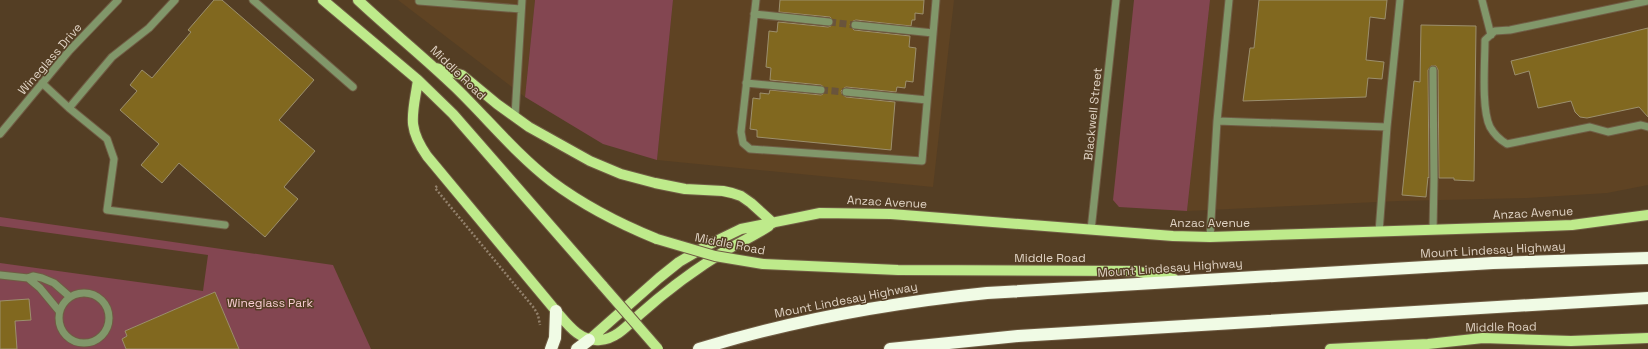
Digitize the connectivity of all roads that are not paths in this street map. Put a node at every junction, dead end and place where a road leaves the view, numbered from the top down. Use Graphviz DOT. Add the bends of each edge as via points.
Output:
graph roads {
  1 [pos="118,0"];
  2 [pos="174,0"];
  3 [pos="253,0"];
  4 [pos="323,0"];
  5 [pos="358,0"];
  6 [pos="522,0"];
  7 [pos="756,0"];
  8 [pos="936,0"];
  9 [pos="1116,0"];
  10 [pos="1229,0"];
  11 [pos="1400,0"];
  12 [pos="1482,0"];
  13 [pos="1648,1"];
  14 [pos="419,2"];
  15 [pos="521,9"];
  16 [pos="754,14"];
  17 [pos="830,22"];
  18 [pos="855,25"];
  19 [pos="933,33"];
  20 [pos="1491,35"];
  21 [pos="435,68"];
  22 [pos="1433,70"];
  23 [pos="418,80"];
  24 [pos="42,83"];
  25 [pos="746,83"];
  26 [pos="353,87"];
  27 [pos="821,90"];
  28 [pos="846,92"];
  29 [pos="927,100"];
  30 [pos="69,108"];
  31 [pos="514,116"];
  32 [pos="1217,121"];
  33 [pos="1387,127"];
  34 [pos="1648,127"];
  35 [pos="0,134"];
  36 [pos="1648,215"];
  37 [pos="773,223"];
  38 [pos="224,225"];
  39 [pos="1091,230"];
  40 [pos="1433,230"];
  41 [pos="1379,232"];
  42 [pos="1210,237"];
  43 [pos="1648,258"];
  44 [pos="0,275"];
  45 [pos="28,278"];
  46 [pos="1184,281"];
  47 [pos="70,297"];
  48 [pos="1648,298"];
  49 [pos="59,311"];
  50 [pos="556,312"];
  51 [pos="1648,338"];
  52 [pos="589,340"];
  53 [pos="1428,344"];
  54 [pos="551,349"];
  55 [pos="577,349"];
  56 [pos="658,349"];
  57 [pos="699,349"];
  58 [pos="890,349"];
  59 [pos="1330,349"];
  60 [pos="1453,349"];
  1 -- 24 [label="street, Wineglass Drive"];
  2 -- 30 [label="street" via="149,28 112,57"];
  3 -- 26 [label="street"];
  4 -- 23 [label="main road"];
  5 -- 21 [label="main road, Middle Road"];
  6 -- 15 [label="street"];
  7 -- 16 [label="street"];
  8 -- 19 [label="street"];
  9 -- 39 [label="street, Blackwell Street"];
  10 -- 32 [label="street"];
  11 -- 33 [label="street"];
  12 -- 20 [label="street"];
  13 -- 20 [label="street" via="1495,31"];
  14 -- 15 [label="street"];
  15 -- 31 [label="street"];
  16 -- 17 [label="street"];
  16 -- 25 [label="street"];
  18 -- 19 [label="street"];
  19 -- 29 [label="street"];
  20 -- 34 [label="street" via="1485,40 1485,106 1490,126 1507,144 1590,127 1608,132 1641,124"];
  21 -- 31 [label="main road" via="462,75"];
  21 -- 46 [label="main road, Middle Road, bridge" via="516,150 551,180 597,211 657,239 715,256 763,264 898,270 1135,271"];
  22 -- 40 [label="street"];
  23 -- 50 [label="main road" via="412,119 417,142"];
  23 -- 56 [label="main road, bridge" via="464,126"];
  24 -- 30 [label="street"];
  24 -- 35 [label="street, Wineglass Drive"];
  25 -- 27 [label="street"];
  25 -- 29 [label="street" via="741,132 743,143 750,149 922,161"];
  28 -- 29 [label="street"];
  30 -- 38 [label="street" via="107,139 114,159 107,210"];
  31 -- 37 [label="main road" via="560,146 621,174 686,189 732,193 751,203"];
  32 -- 33 [label="street"];
  32 -- 42 [label="street"];
  33 -- 41 [label="street"];
  36 -- 40 [label="main road, Anzac Avenue" via="1572,225"];
  37 -- 39 [label="main road, Anzac Avenue" via="820,213 850,212"];
  37 -- 52 [label="main road, Anzac Avenue" via="688,276 617,335 607,339"];
  37 -- 52 [label="main road, Anzac Avenue" via="741,229 679,262"];
  39 -- 42 [label="main road, Anzac Avenue"];
  40 -- 41 [label="main road, Anzac Avenue"];
  41 -- 42 [label="main road, Anzac Avenue"];
  43 -- 46 [label="highway, Mount Lindesay Highway" via="1493,263"];
  44 -- 45 [label="street"];
  45 -- 47 [label="street" via="33,276 54,283"];
  45 -- 49 [label="street"];
  46 -- 57 [label="highway, Mount Lindesay Highway" via="931,298 818,318"];
  47 -- 49 [label="street"];
  47 -- 49 [label="street" via="76,294 90,294 103,302 109,315 102,336 89,343 74,342 63,333"];
  48 -- 58 [label="highway" via="1024,335"];
  50 -- 52 [label="main road" via="571,328"];
  50 -- 54 [label="highway" via="555,338"];
  51 -- 53 [label="main road, Middle Road" via="1572,341 1483,338"];
  52 -- 55 [label="highway"];
  53 -- 59 [label="main road, Middle Road"];
  53 -- 60 [label="main road"];
}
